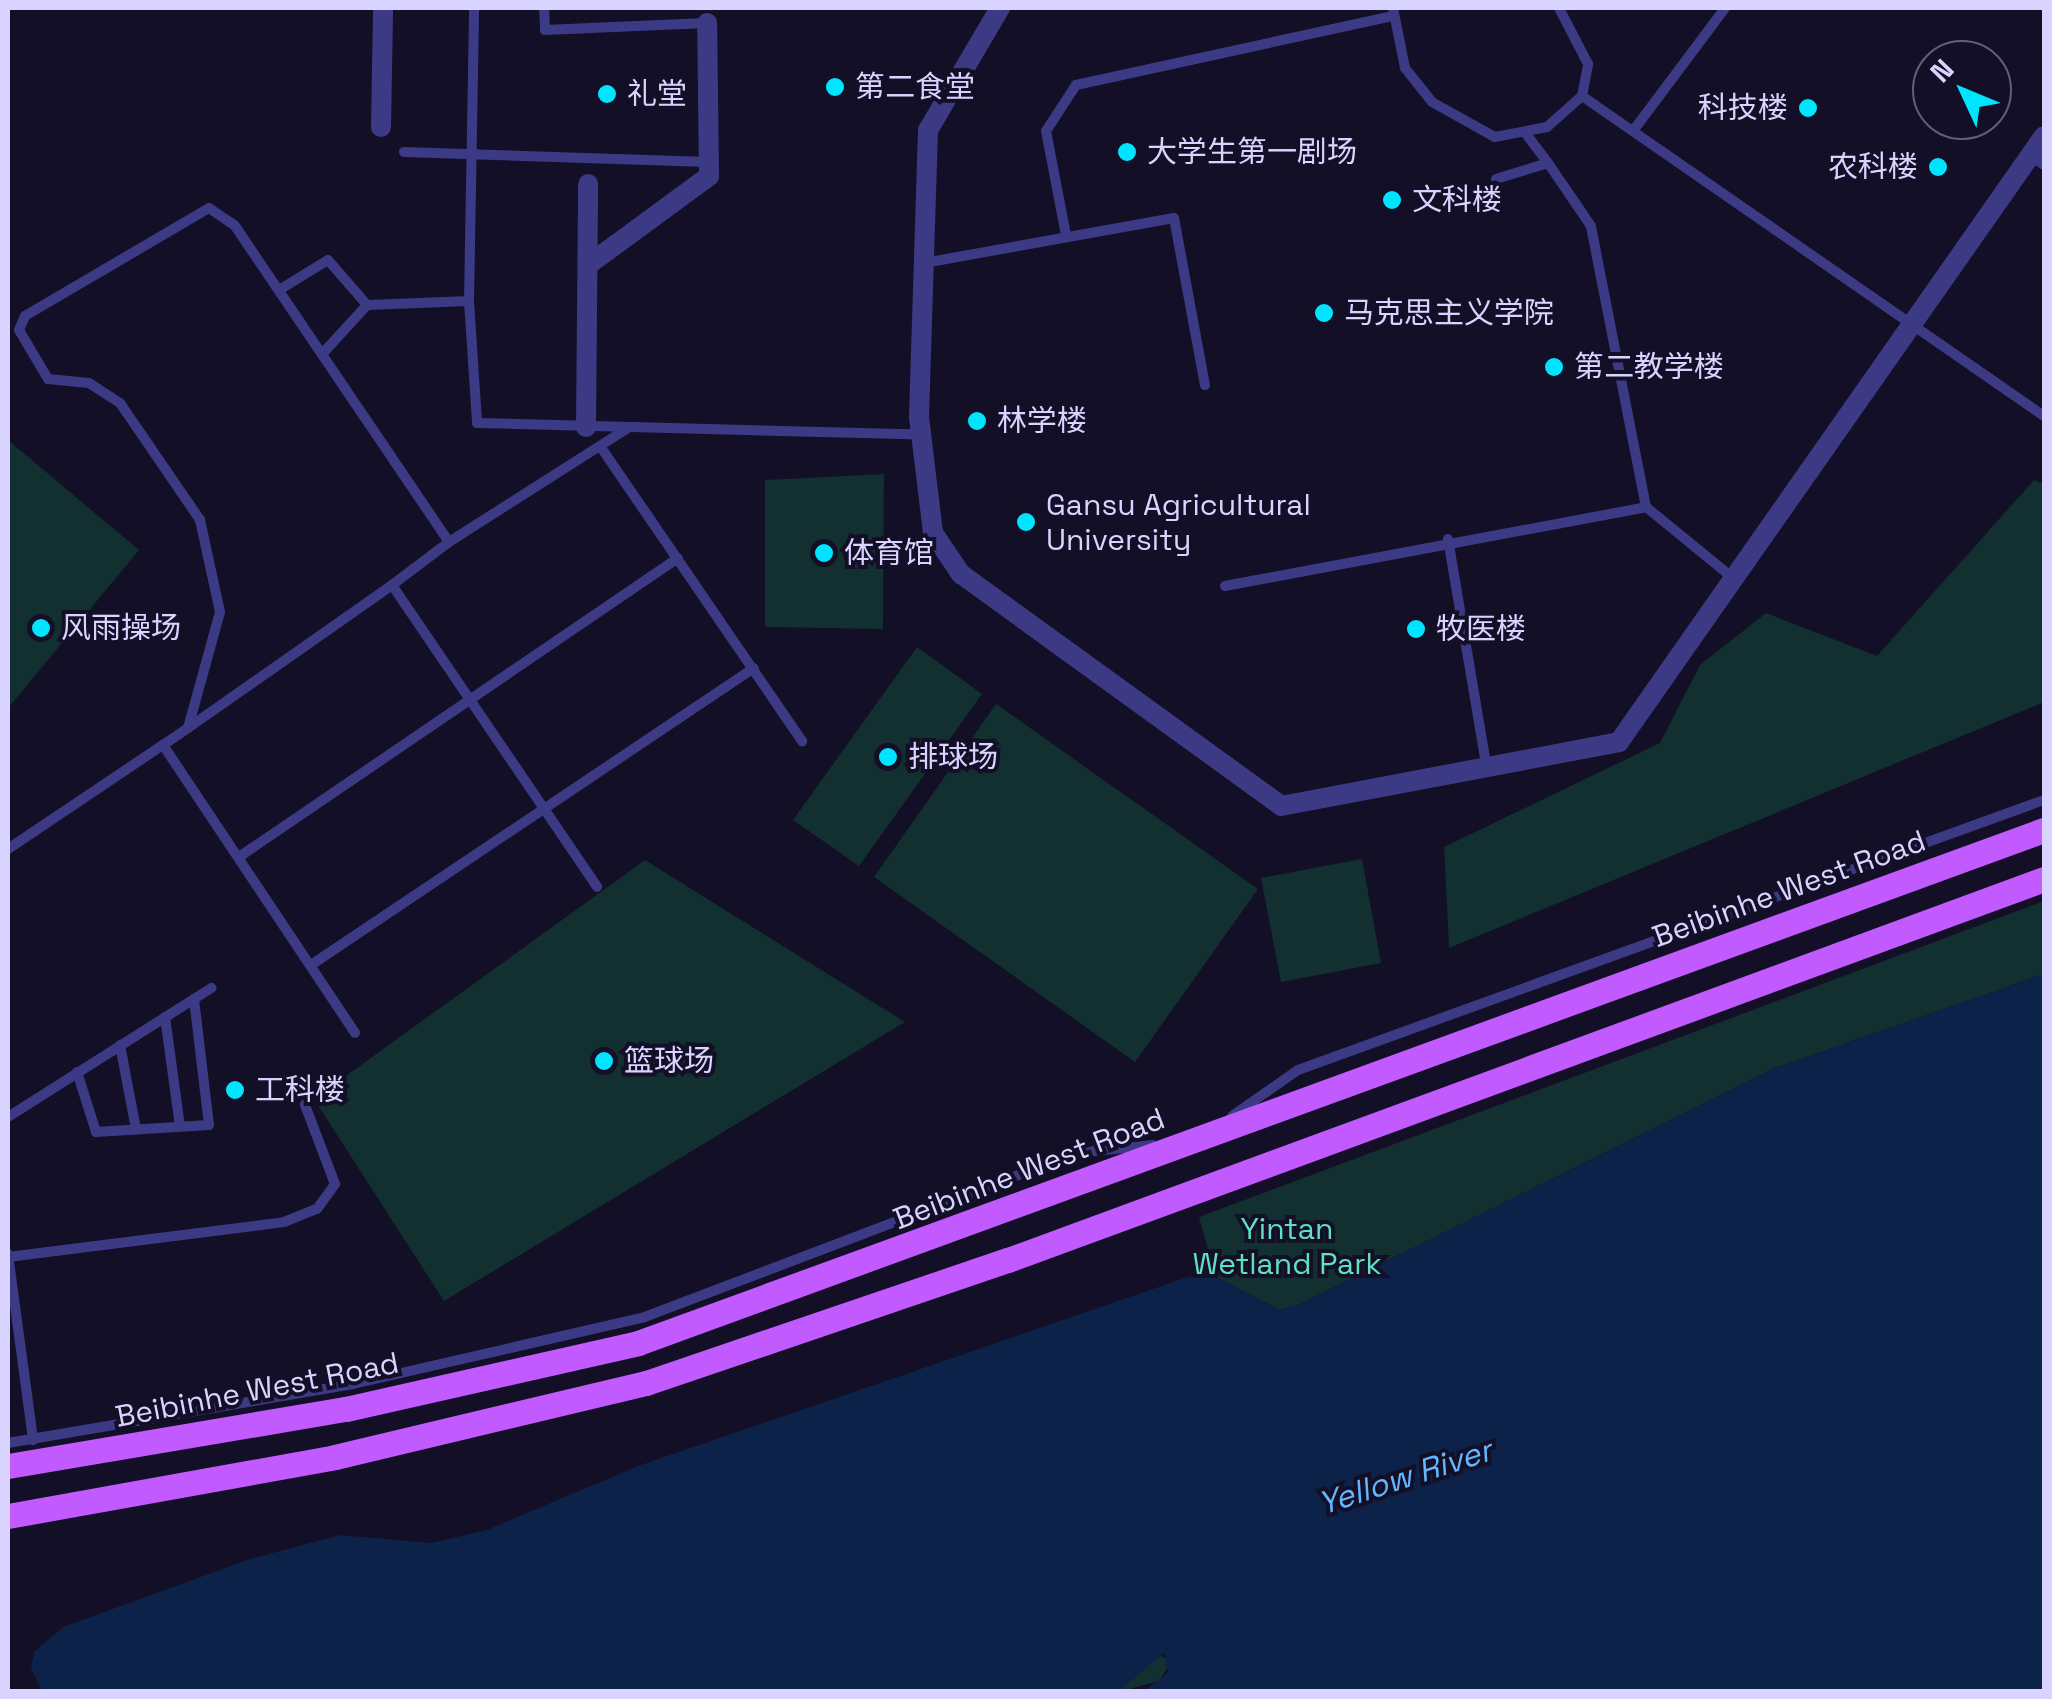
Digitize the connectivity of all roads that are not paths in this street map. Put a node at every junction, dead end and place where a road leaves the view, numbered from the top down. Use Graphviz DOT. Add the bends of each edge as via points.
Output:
graph roads {
  1 [pos="383,8"];
  2 [pos="474,8"];
  3 [pos="544,8"];
  4 [pos="1000,8"];
  5 [pos="1559,8"];
  6 [pos="1725,8"];
  7 [pos="1391,12"];
  8 [pos="707,24"];
  9 [pos="1582,96"];
  10 [pos="381,127"];
  11 [pos="1632,132"];
  12 [pos="1527,135"];
  13 [pos="2044,136"];
  14 [pos="404,152"];
  15 [pos="471,153"];
  16 [pos="2038,160"];
  17 [pos="709,162"];
  18 [pos="1548,163"];
  19 [pos="1496,179"];
  20 [pos="588,184"];
  21 [pos="1066,235"];
  22 [pos="924,263"];
  23 [pos="588,265"];
  24 [pos="280,290"];
  25 [pos="468,301"];
  26 [pos="366,306"];
  27 [pos="1911,324"];
  28 [pos="323,353"];
  29 [pos="1204,386"];
  30 [pos="2044,416"];
  31 [pos="586,427"];
  32 [pos="628,428"];
  33 [pos="921,434"];
  34 [pos="600,446"];
  35 [pos="1646,508"];
  36 [pos="1448,539"];
  37 [pos="448,542"];
  38 [pos="678,558"];
  39 [pos="1734,578"];
  40 [pos="392,584"];
  41 [pos="1225,586"];
  42 [pos="754,668"];
  43 [pos="471,699"];
  44 [pos="188,728"];
  45 [pos="802,741"];
  46 [pos="162,745"];
  47 [pos="1487,771"];
  48 [pos="2044,800"];
  49 [pos="546,807"];
  50 [pos="2044,830"];
  51 [pos="8,849"];
  52 [pos="239,857"];
  53 [pos="2044,879"];
  54 [pos="597,886"];
  55 [pos="310,965"];
  56 [pos="211,988"];
  57 [pos="194,999"];
  58 [pos="166,1016"];
  59 [pos="355,1032"];
  60 [pos="120,1045"];
  61 [pos="78,1072"];
  62 [pos="305,1105"];
  63 [pos="8,1117"];
  64 [pos="180,1126"];
  65 [pos="136,1130"];
  66 [pos="1196,1140"];
  67 [pos="1210,1186"];
  68 [pos="8,1256"];
  69 [pos="34,1440"];
  70 [pos="8,1444"];
  71 [pos="8,1466"];
  72 [pos="8,1516"];
  1 -- 10 [label="street"];
  2 -- 15 [label="lane"];
  3 -- 8 [label="lane" via="545,30"];
  4 -- 22 [label="street" via="928,130"];
  5 -- 9 [label="lane" via="1588,64"];
  6 -- 11 [label="lane"];
  7 -- 12 [label="lane" via="1405,68 1432,102 1471,129"];
  7 -- 21 [label="lane" via="1076,85 1046,132"];
  8 -- 17 [label="street"];
  9 -- 11 [label="lane"];
  9 -- 12 [label="lane" via="1566,117"];
  11 -- 27 [label="lane"];
  12 -- 18 [label="lane"];
  13 -- 16 [label="street"];
  14 -- 15 [label="lane"];
  15 -- 17 [label="lane"];
  15 -- 25 [label="lane"];
  16 -- 27 [label="street"];
  17 -- 23 [label="street" via="708,176"];
  18 -- 19 [label="lane"];
  18 -- 35 [label="lane" via="1591,226"];
  20 -- 23 [label="street"];
  21 -- 22 [label="lane"];
  21 -- 29 [label="lane" via="1174,218"];
  22 -- 33 [label="street"];
  23 -- 31 [label="street"];
  24 -- 26 [label="lane" via="328,260"];
  24 -- 28 [label="lane"];
  24 -- 44 [label="lane" via="234,225 210,208 25,316 18,330 48,380 89,384 120,403 200,520 220,612"];
  25 -- 26 [label="lane"];
  25 -- 31 [label="lane" via="478,422"];
  26 -- 28 [label="lane"];
  27 -- 30 [label="lane"];
  27 -- 39 [label="street"];
  28 -- 37 [label="lane"];
  31 -- 32 [label="lane"];
  32 -- 33 [label="lane"];
  32 -- 34 [label="lane"];
  33 -- 47 [label="street" via="932,533 960,574 1281,806"];
  34 -- 37 [label="lane"];
  34 -- 38 [label="lane"];
  35 -- 36 [label="lane"];
  35 -- 39 [label="lane"];
  36 -- 41 [label="lane"];
  36 -- 47 [label="lane"];
  37 -- 40 [label="lane"];
  38 -- 42 [label="lane"];
  38 -- 43 [label="lane"];
  39 -- 47 [label="street" via="1619,742"];
  40 -- 43 [label="lane"];
  40 -- 44 [label="lane"];
  42 -- 45 [label="lane"];
  42 -- 49 [label="lane"];
  43 -- 49 [label="lane"];
  43 -- 52 [label="lane"];
  44 -- 46 [label="lane"];
  46 -- 51 [label="lane"];
  46 -- 52 [label="lane"];
  48 -- 66 [label="lane" via="1298,1070"];
  49 -- 54 [label="lane"];
  49 -- 55 [label="lane"];
  50 -- 66 [label="main road, Beibinhe West Road"];
  52 -- 55 [label="lane"];
  53 -- 67 [label="main road"];
  55 -- 59 [label="lane"];
  56 -- 57 [label="lane"];
  57 -- 58 [label="lane"];
  57 -- 64 [label="lane" via="209,1125"];
  58 -- 60 [label="lane"];
  58 -- 64 [label="lane"];
  60 -- 61 [label="lane"];
  60 -- 65 [label="lane"];
  61 -- 63 [label="lane"];
  61 -- 65 [label="lane" via="96,1132"];
  62 -- 68 [label="lane" via="334,1184 317,1209 284,1222"];
  64 -- 65 [label="lane"];
  66 -- 67 [label="main road"];
  66 -- 69 [label="lane" via="1076,1153 642,1318 353,1384"];
  66 -- 71 [label="main road, Beibinhe West Road" via="638,1342 346,1409"];
  67 -- 72 [label="main road" via="646,1383 335,1456"];
  68 -- 69 [label="lane"];
  69 -- 70 [label="lane"];
}
